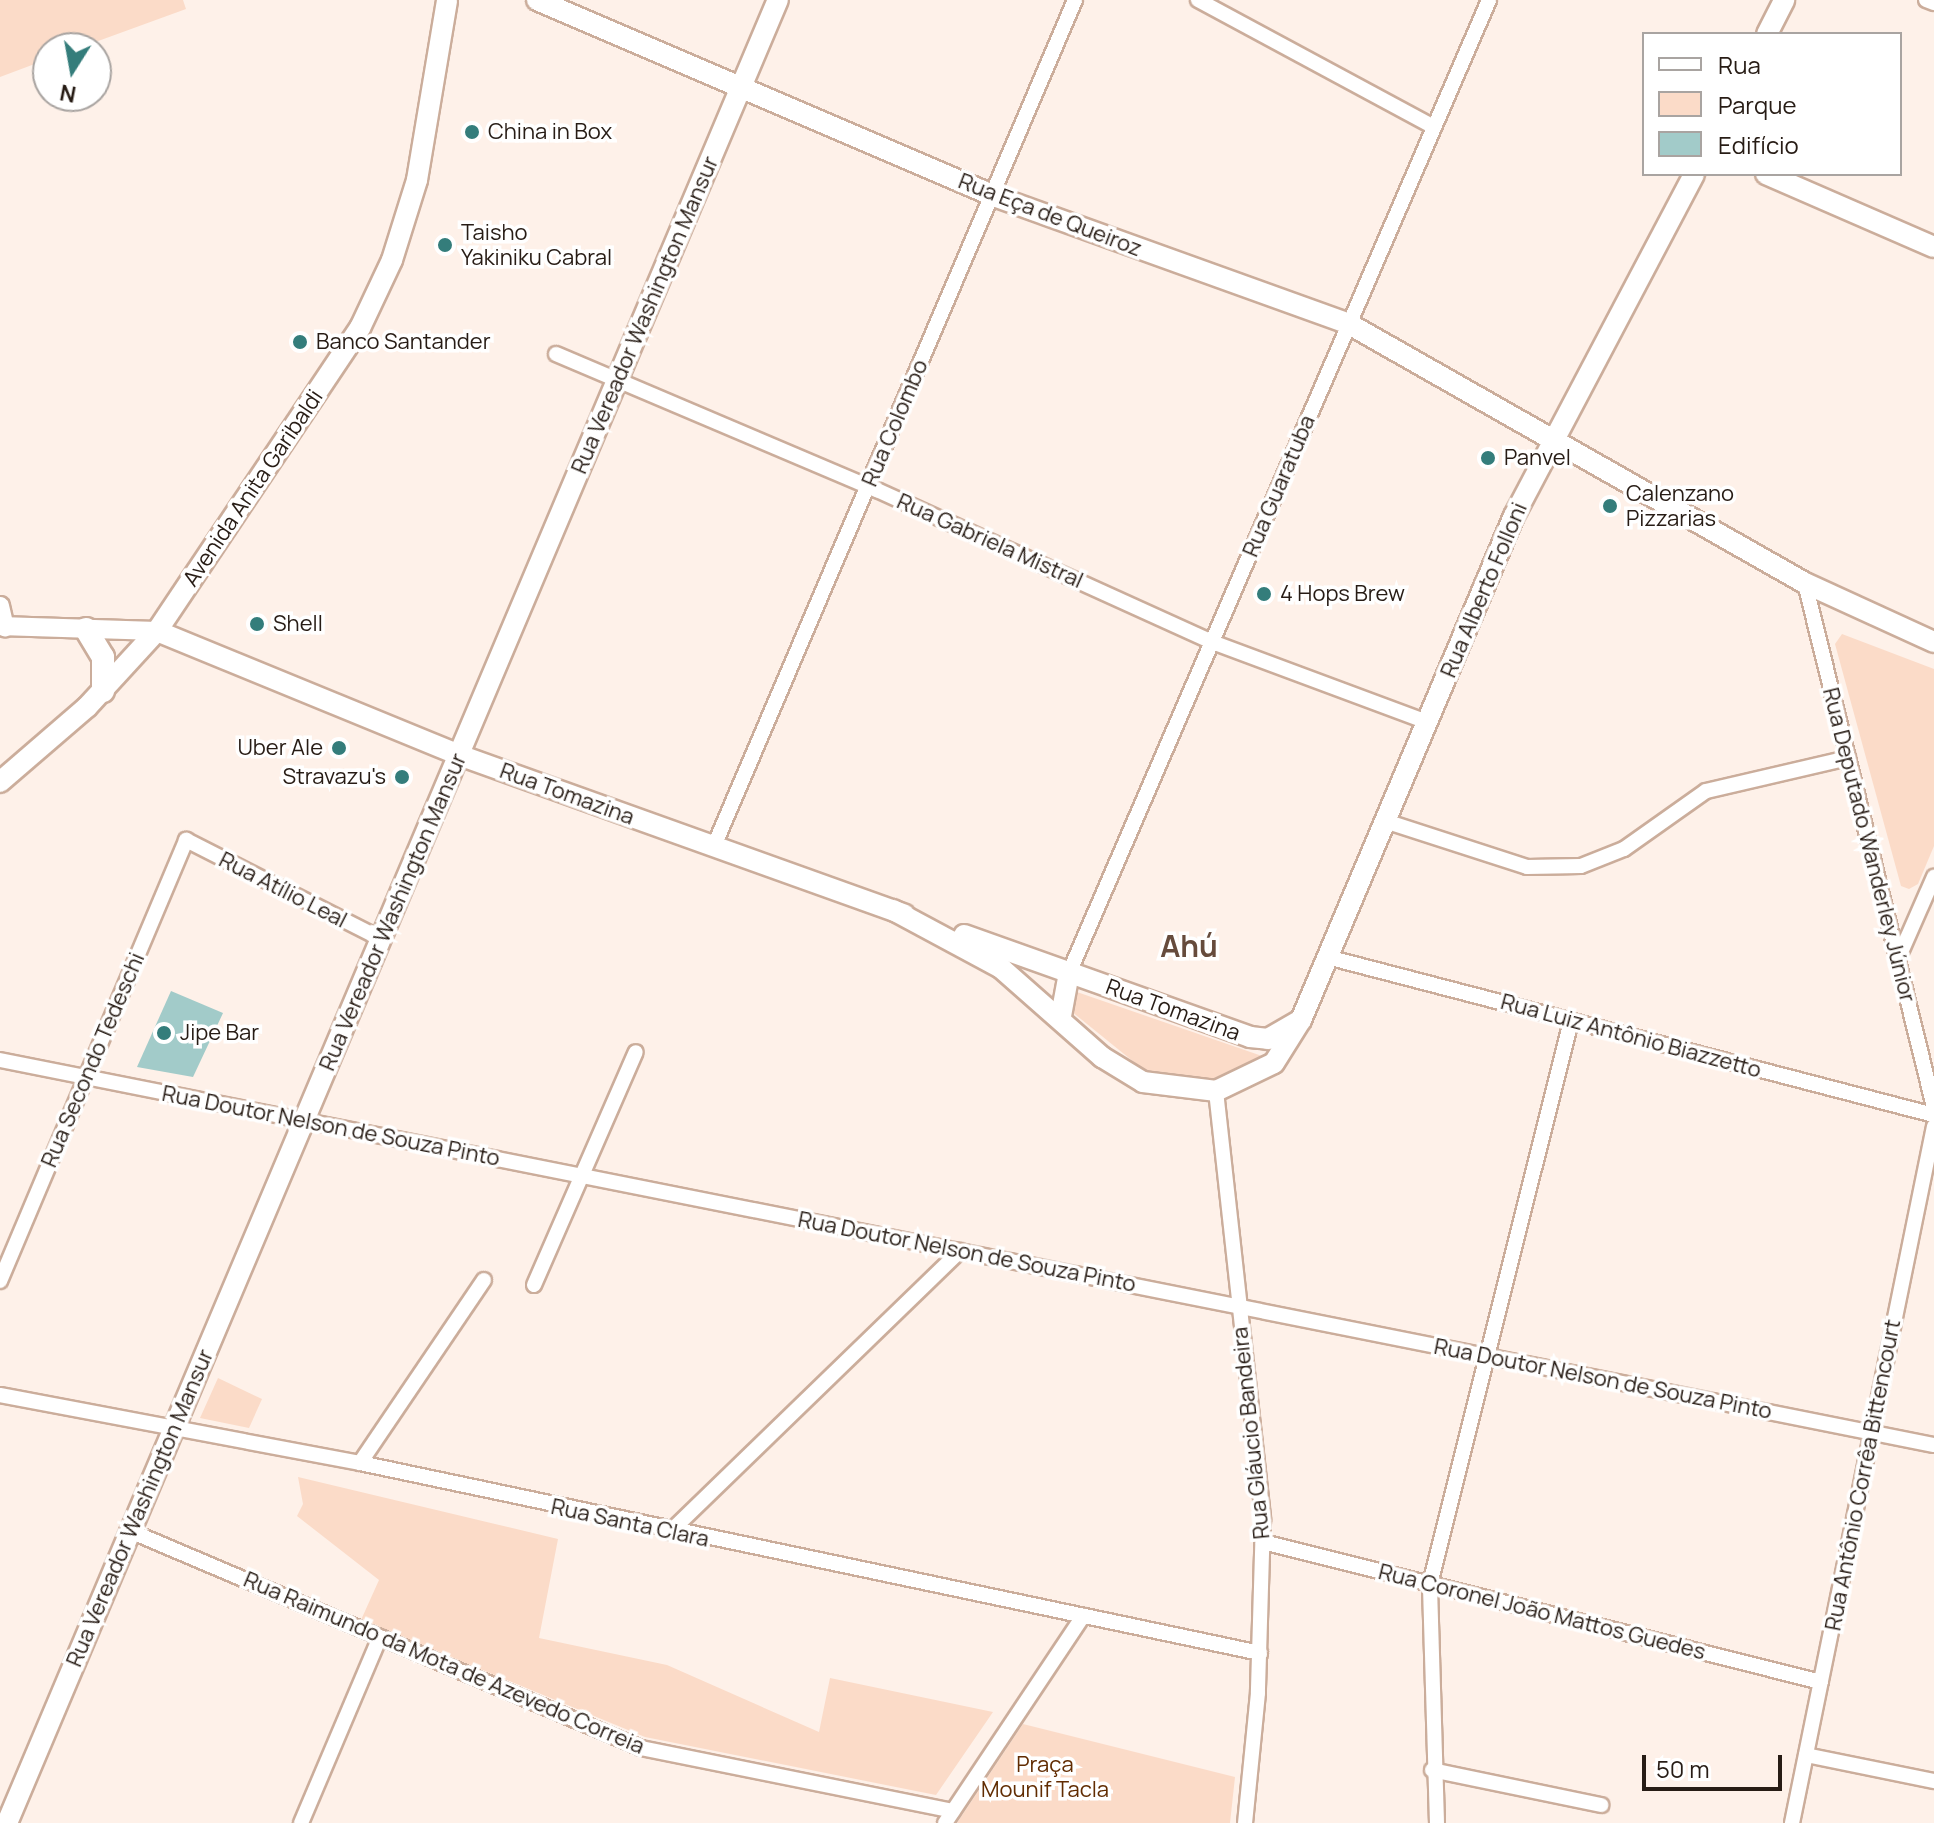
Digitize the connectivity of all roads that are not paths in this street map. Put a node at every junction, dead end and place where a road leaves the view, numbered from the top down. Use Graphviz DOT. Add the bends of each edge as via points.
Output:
graph roads {
  1 [pos="447,0"];
  2 [pos="537,0"];
  3 [pos="778,0"];
  4 [pos="1075,0"];
  5 [pos="1198,0"];
  6 [pos="1489,0"];
  7 [pos="1784,0"];
  8 [pos="1926,0"];
  9 [pos="1934,3"];
  10 [pos="1768,32"];
  11 [pos="742,87"];
  12 [pos="1434,127"];
  13 [pos="1693,176"];
  14 [pos="1771,176"];
  15 [pos="991,195"];
  16 [pos="1934,247"];
  17 [pos="1349,324"];
  18 [pos="556,354"];
  19 [pos="617,380"];
  20 [pos="1557,440"];
  21 [pos="868,486"];
  22 [pos="1805,583"];
  23 [pos="0,606"];
  24 [pos="2,626"];
  25 [pos="86,629"];
  26 [pos="157,631"];
  27 [pos="1212,642"];
  28 [pos="1934,642"];
  29 [pos="103,691"];
  30 [pos="1427,722"];
  31 [pos="459,755"];
  32 [pos="1848,758"];
  33 [pos="0,782"];
  34 [pos="1385,821"];
  35 [pos="186,840"];
  36 [pos="714,846"];
  37 [pos="1934,877"];
  38 [pos="893,910"];
  39 [pos="381,939"];
  40 [pos="1327,957"];
  41 [pos="1897,959"];
  42 [pos="1069,973"];
  43 [pos="1061,1016"];
  44 [pos="1301,1020"];
  45 [pos="1571,1021"];
  46 [pos="636,1052"];
  47 [pos="0,1060"];
  48 [pos="86,1077"];
  49 [pos="1216,1091"];
  50 [pos="1934,1107"];
  51 [pos="1934,1115"];
  52 [pos="304,1121"];
  53 [pos="1934,1126"];
  54 [pos="582,1176"];
  55 [pos="960,1251"];
  56 [pos="484,1280"];
  57 [pos="0,1281"];
  58 [pos="534,1285"];
  59 [pos="1239,1306"];
  60 [pos="1487,1356"];
  61 [pos="0,1395"];
  62 [pos="174,1428"];
  63 [pos="1872,1432"];
  64 [pos="1934,1445"];
  65 [pos="360,1463"];
  66 [pos="130,1531"];
  67 [pos="670,1532"];
  68 [pos="1263,1542"];
  69 [pos="1430,1584"];
  70 [pos="1083,1616"];
  71 [pos="380,1637"];
  72 [pos="1260,1653"];
  73 [pos="1821,1682"];
  74 [pos="1806,1755"];
  75 [pos="1432,1770"];
  76 [pos="1934,1781"];
  77 [pos="1601,1805"];
  78 [pos="949,1817"];
  79 [pos="7,1823"];
  80 [pos="301,1823"];
  81 [pos="1245,1823"];
  82 [pos="1437,1823"];
  83 [pos="1792,1823"];
  1 -- 26 [label="main road, Avenida Anita Garibaldi" via="417,180 378,293"];
  2 -- 11 [label="main road, Rua Eça de Queiroz"];
  3 -- 11 [label="main road, Rua Vereador Washington Mansur"];
  4 -- 15 [label="street, Rua Colombo"];
  5 -- 12 [label="street"];
  6 -- 12 [label="street, Rua Guaratuba"];
  7 -- 10 [label="main road"];
  8 -- 9 [label="street"];
  11 -- 15 [label="main road, Rua Eça de Queiroz"];
  11 -- 19 [label="main road, Rua Vereador Washington Mansur"];
  12 -- 17 [label="street, Rua Guaratuba"];
  13 -- 20 [label="main road, Rua Alberto Folloni"];
  14 -- 16 [label="main road"];
  15 -- 17 [label="main road, Rua Eça de Queiroz"];
  15 -- 21 [label="street, Rua Colombo"];
  17 -- 20 [label="main road, Rua Eça de Queiroz"];
  17 -- 27 [label="street, Rua Guaratuba"];
  18 -- 19 [label="street, Rua Gabriela Mistral"];
  19 -- 21 [label="street, Rua Gabriela Mistral"];
  19 -- 31 [label="main road, Rua Vereador Washington Mansur"];
  20 -- 22 [label="main road, Rua Eça de Queiroz"];
  20 -- 30 [label="main road, Rua Alberto Folloni" via="1514,516"];
  21 -- 27 [label="street, Rua Gabriela Mistral"];
  21 -- 36 [label="street, Rua Colombo"];
  22 -- 28 [label="main road, Rua Eça de Queiroz"];
  22 -- 32 [label="street, Rua Deputado Wanderley Júnior"];
  23 -- 24 [label="street"];
  24 -- 25 [label="street"];
  25 -- 26 [label="street"];
  25 -- 29 [label="main road" via="103,657"];
  26 -- 29 [label="main road, Avenida Anita Garibaldi"];
  26 -- 31 [label="main road, Rua Tomazina"];
  27 -- 30 [label="street, Rua Gabriela Mistral"];
  27 -- 42 [label="street, Rua Guaratuba"];
  29 -- 33 [label="main road, Avenida Anita Garibaldi"];
  30 -- 34 [label="main road, Rua Alberto Folloni"];
  31 -- 36 [label="main road, Rua Tomazina"];
  31 -- 39 [label="main road, Rua Vereador Washington Mansur"];
  32 -- 34 [label="street" via="1706,791 1624,849 1581,866 1527,867"];
  32 -- 41 [label="street, Rua Deputado Wanderley Júnior"];
  34 -- 40 [label="main road, Rua Alberto Folloni"];
  35 -- 39 [label="street, Rua Atílio Leal"];
  35 -- 48 [label="street, Rua Secondo Tedeschi"];
  36 -- 38 [label="main road, Rua Tomazina"];
  37 -- 41 [label="street"];
  38 -- 42 [label="main road, Rua Tomazina"];
  38 -- 43 [label="main road, Rua Tomazina" via="978,954"];
  39 -- 52 [label="main road, Rua Vereador Washington Mansur"];
  40 -- 44 [label="main road, Rua Alberto Folloni"];
  40 -- 45 [label="street, Rua Luiz Antônio Biazzetto"];
  41 -- 50 [label="street, Rua Deputado Wanderley Júnior"];
  42 -- 43 [label="main road"];
  42 -- 44 [label="main road, Rua Tomazina" via="1250,1037 1268,1039"];
  43 -- 49 [label="main road, Rua Tomazina" via="1102,1057 1143,1082"];
  44 -- 49 [label="main road" via="1274,1063"];
  45 -- 51 [label="street, Rua Luiz Antônio Biazzetto"];
  45 -- 60 [label="street"];
  46 -- 54 [label="street"];
  47 -- 48 [label="street, Rua Doutor Nelson de Souza Pinto"];
  48 -- 52 [label="street, Rua Doutor Nelson de Souza Pinto"];
  48 -- 57 [label="street, Rua Secondo Tedeschi"];
  49 -- 59 [label="street, Rua Gláucio Bandeira"];
  52 -- 54 [label="street, Rua Doutor Nelson de Souza Pinto"];
  52 -- 62 [label="main road, Rua Vereador Washington Mansur"];
  53 -- 63 [label="street, Rua Antônio Corrêa Bittencourt"];
  54 -- 55 [label="street, Rua Doutor Nelson de Souza Pinto"];
  54 -- 58 [label="street"];
  55 -- 59 [label="street, Rua Doutor Nelson de Souza Pinto"];
  55 -- 67 [label="street"];
  56 -- 65 [label="street"];
  59 -- 60 [label="street, Rua Doutor Nelson de Souza Pinto"];
  59 -- 68 [label="street, Rua Gláucio Bandeira"];
  60 -- 63 [label="street, Rua Doutor Nelson de Souza Pinto"];
  60 -- 69 [label="street"];
  61 -- 62 [label="street, Rua Santa Clara"];
  62 -- 65 [label="street, Rua Santa Clara"];
  62 -- 66 [label="main road, Rua Vereador Washington Mansur"];
  63 -- 64 [label="street, Rua Doutor Nelson de Souza Pinto"];
  63 -- 73 [label="street, Rua Antônio Corrêa Bittencourt"];
  65 -- 67 [label="street, Rua Santa Clara"];
  66 -- 71 [label="street, Rua Raimundo da Mota de Azevedo Correia"];
  66 -- 79 [label="main road, Rua Vereador Washington Mansur"];
  67 -- 70 [label="street, Rua Santa Clara"];
  68 -- 69 [label="street, Rua Coronel João Mattos Guedes"];
  68 -- 72 [label="street, Rua Gláucio Bandeira"];
  69 -- 73 [label="street, Rua Coronel João Mattos Guedes"];
  69 -- 75 [label="street"];
  70 -- 72 [label="street, Rua Santa Clara"];
  70 -- 78 [label="street"];
  71 -- 78 [label="street, Rua Raimundo da Mota de Azevedo Correia" via="641,1748"];
  71 -- 80 [label="street"];
  72 -- 81 [label="street, Rua Gláucio Bandeira"];
  73 -- 74 [label="street, Rua Antônio Corrêa Bittencourt"];
  74 -- 76 [label="street"];
  74 -- 83 [label="street, Rua Antônio Corrêa Bittencourt"];
  75 -- 77 [label="street"];
  75 -- 82 [label="street"];
}
